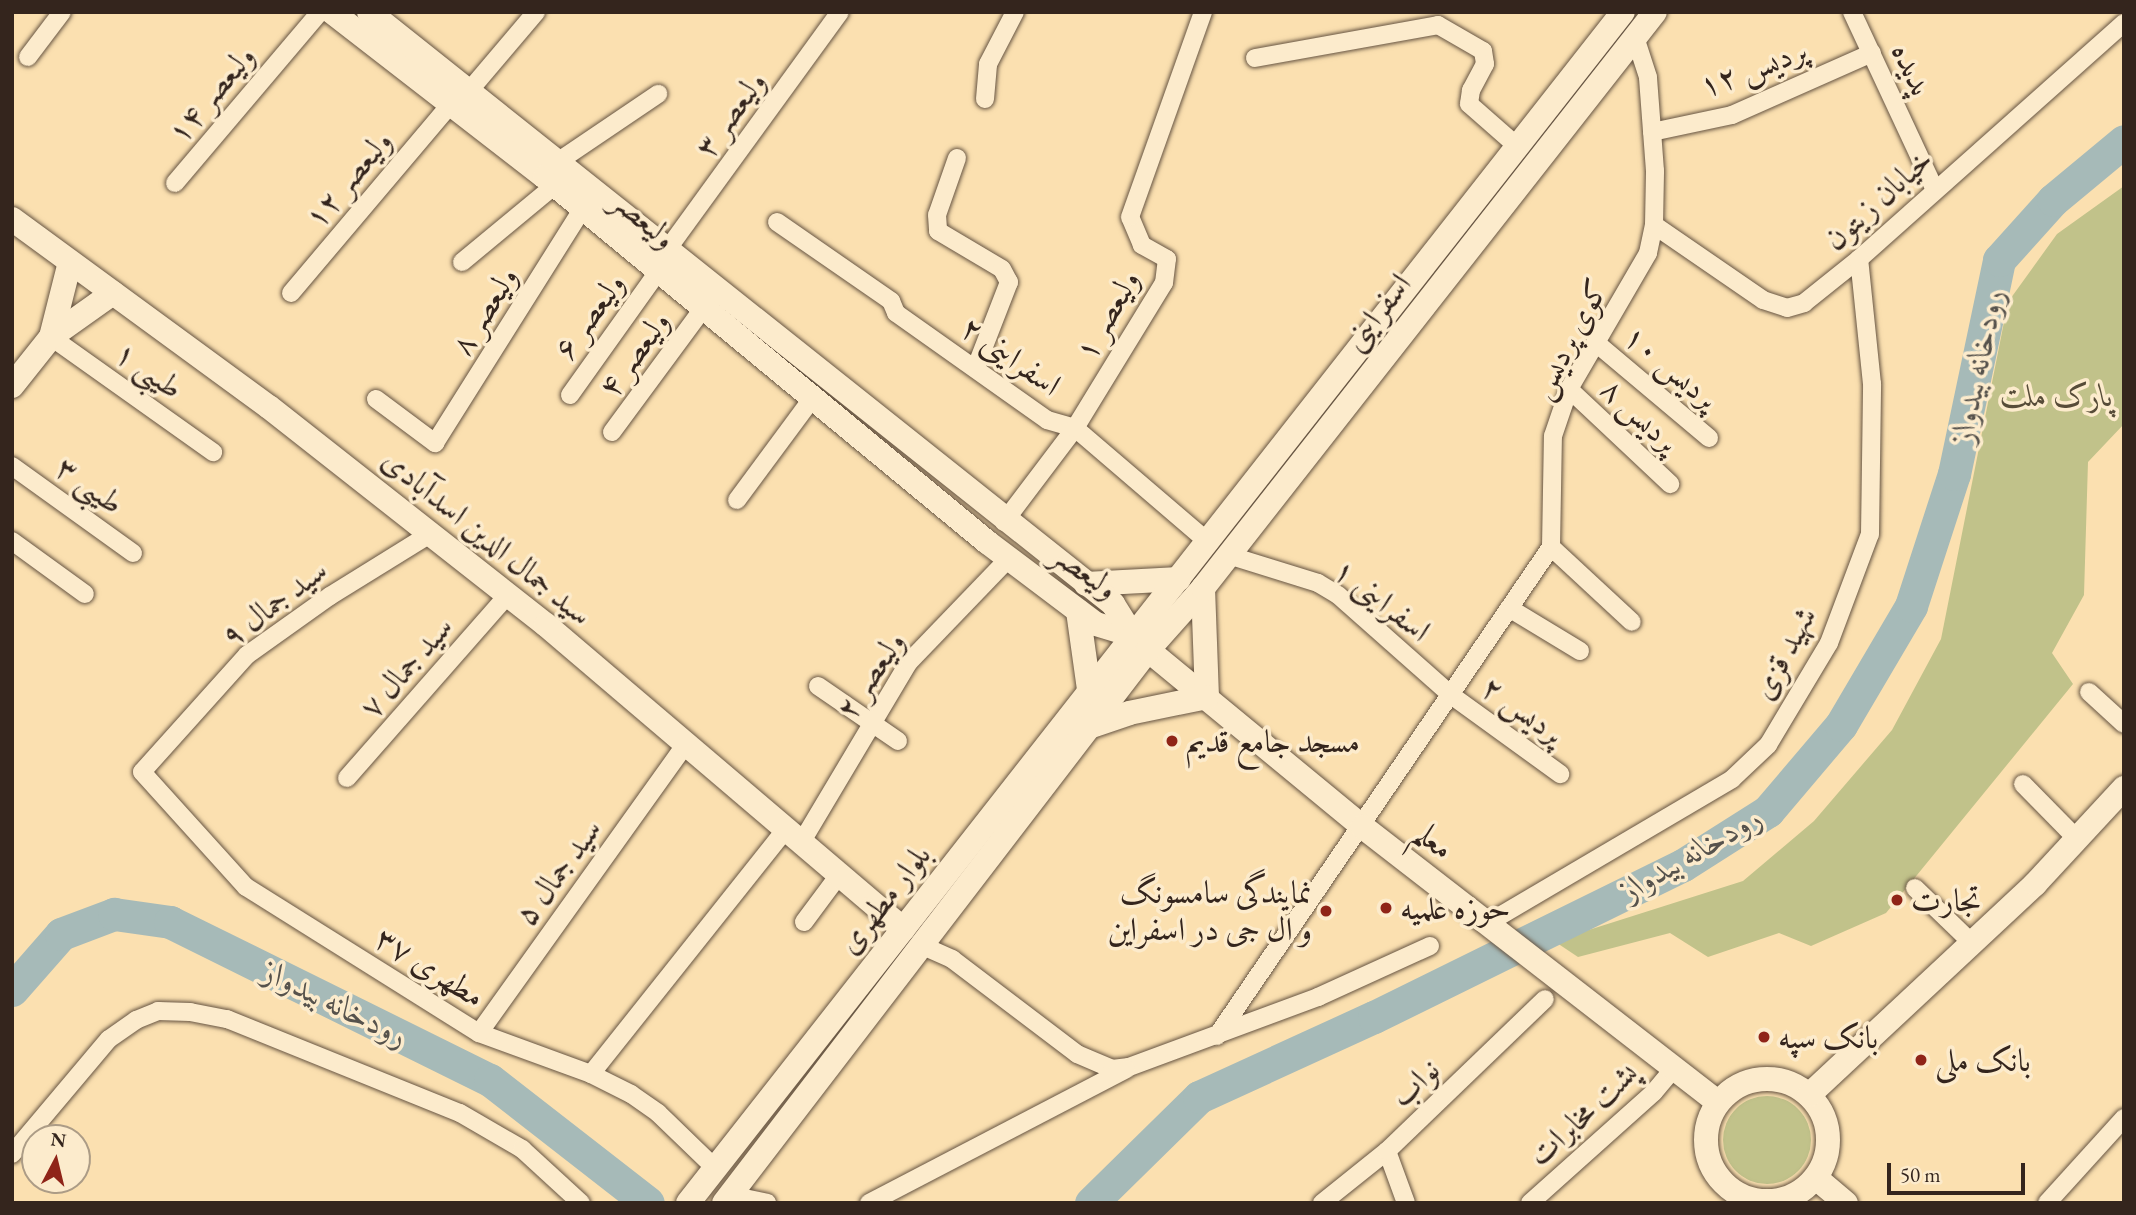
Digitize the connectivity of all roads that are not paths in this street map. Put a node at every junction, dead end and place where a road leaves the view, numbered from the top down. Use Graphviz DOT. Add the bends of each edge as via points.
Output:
graph roads {
  1 [pos="62,12"];
  2 [pos="320,12"];
  3 [pos="332,12"];
  4 [pos="369,12"];
  5 [pos="537,12"];
  6 [pos="840,12"];
  7 [pos="1015,12"];
  8 [pos="1203,12"];
  9 [pos="1623,12"];
  10 [pos="1654,12"];
  11 [pos="1852,12"];
  12 [pos="2122,12"];
  13 [pos="1438,19"];
  14 [pos="2124,23"];
  15 [pos="1635,37"];
  16 [pos="2107,37"];
  17 [pos="1872,53"];
  18 [pos="28,57"];
  19 [pos="1255,58"];
  20 [pos="659,93"];
  21 [pos="460,98"];
  22 [pos="985,99"];
  23 [pos="1652,132"];
  24 [pos="1518,147"];
  25 [pos="957,158"];
  26 [pos="553,175"];
  27 [pos="175,183"];
  28 [pos="1934,188"];
  29 [pos="582,211"];
  30 [pos="12,219"];
  31 [pos="777,222"];
  32 [pos="1654,225"];
  33 [pos="1859,260"];
  34 [pos="70,262"];
  35 [pos="462,262"];
  36 [pos="662,262"];
  37 [pos="113,293"];
  38 [pos="291,293"];
  39 [pos="702,310"];
  40 [pos="51,337"];
  41 [pos="1595,342"];
  42 [pos="976,367"];
  43 [pos="12,386"];
  44 [pos="1569,389"];
  45 [pos="569,395"];
  46 [pos="376,399"];
  47 [pos="811,400"];
  48 [pos="1075,428"];
  49 [pos="612,432"];
  50 [pos="1709,438"];
  51 [pos="213,452"];
  52 [pos="1288,459"];
  53 [pos="12,466"];
  54 [pos="1670,484"];
  55 [pos="737,500"];
  56 [pos="1004,522"];
  57 [pos="430,534"];
  58 [pos="12,541"];
  59 [pos="987,542"];
  60 [pos="1551,547"];
  61 [pos="1219,549"];
  62 [pos="133,553"];
  63 [pos="1009,558"];
  64 [pos="1179,579"];
  65 [pos="1086,584"];
  66 [pos="1203,588"];
  67 [pos="85,594"];
  68 [pos="508,596"];
  69 [pos="1509,608"];
  70 [pos="1078,611"];
  71 [pos="1632,622"];
  72 [pos="1140,643"];
  73 [pos="1580,651"];
  74 [pos="818,686"];
  75 [pos="1089,688"];
  76 [pos="2089,691"];
  77 [pos="1451,695"];
  78 [pos="1207,697"];
  79 [pos="2124,724"];
  80 [pos="871,725"];
  81 [pos="1092,726"];
  82 [pos="898,741"];
  83 [pos="686,744"];
  84 [pos="142,772"];
  85 [pos="1560,774"];
  86 [pos="347,778"];
  87 [pos="2023,784"];
  88 [pos="2124,788"];
  89 [pos="1363,827"];
  90 [pos="794,836"];
  91 [pos="2077,839"];
  92 [pos="839,875"];
  93 [pos="1916,888"];
  94 [pos="804,922"];
  95 [pos="1488,923"];
  96 [pos="903,929"];
  97 [pos="1972,943"];
  98 [pos="1430,946"];
  99 [pos="923,947"];
  100 [pos="1545,999"];
  101 [pos="479,1033"];
  102 [pos="1217,1036"];
  103 [pos="1129,1067"];
  104 [pos="1675,1067"];
  105 [pos="591,1073"];
  106 [pos="1809,1095"];
  107 [pos="1718,1102"];
  108 [pos="2124,1118"];
  109 [pos="1387,1151"];
  110 [pos="12,1154"];
  111 [pos="715,1168"];
  112 [pos="1815,1178"];
  113 [pos="1717,1194"];
  114 [pos="691,1198"];
  115 [pos="727,1199"];
  116 [pos="581,1203"];
  117 [pos="767,1203"];
  118 [pos="869,1203"];
  119 [pos="1322,1203"];
  120 [pos="1406,1203"];
  121 [pos="1530,1203"];
  122 [pos="1846,1203"];
  123 [pos="2047,1203"];
  1 -- 18 [label="street"];
  2 -- 27 [label="street, ولیعصر ۱۴"];
  3 -- 21 [label="main road, ولیعصر"];
  4 -- 21 [label="main road, ولیعصر"];
  5 -- 21 [label="street, ولیعصر ۱۲"];
  6 -- 36 [label="street, ولیعصر ۳"];
  7 -- 22 [label="street" via="988,65"];
  8 -- 48 [label="street, ولیعصر ۱" via="1130,218 1142,245 1167,259 1164,283"];
  9 -- 24 [label="main road, اسفراینی"];
  10 -- 15 [label="main road, اسفراینی"];
  11 -- 17 [label="street, پدیده"];
  12 -- 16 [label="street"];
  13 -- 19 [label="street"];
  13 -- 24 [label="street" via="1483,51 1485,64 1469,104"];
  14 -- 16 [label="street, خیابان زیتون"];
  15 -- 23 [label="street, کوی پردیس" via="1648,77"];
  15 -- 52 [label="main road, اسفراینی"];
  16 -- 28 [label="street, خیابان زیتون"];
  17 -- 23 [label="street, پردیس ۱۲" via="1732,114"];
  17 -- 28 [label="street, پدیده"];
  20 -- 26 [label="street"];
  21 -- 26 [label="main road, ولیعصر"];
  21 -- 38 [label="street, ولیعصر ۱۲"];
  23 -- 32 [label="street, کوی پردیس"];
  24 -- 52 [label="main road, اسفراینی"];
  25 -- 42 [label="street" via="937,215 938,232 1002,269 1009,282"];
  26 -- 29 [label="main road, ولیعصر"];
  26 -- 35 [label="street"];
  26 -- 36 [label="main road, ولیعصر"];
  28 -- 33 [label="street, خیابان زیتون"];
  29 -- 36 [label="main road, ولیعصر"];
  29 -- 46 [label="street, ولیعصر ۸" via="435,443"];
  30 -- 34 [label="main road, سید جمال الدین اسدآبادی"];
  31 -- 42 [label="street, اسفراینی ۲"];
  32 -- 33 [label="street, خیابان زیتون" via="1777,307 1804,303"];
  32 -- 41 [label="street, کوی پردیس" via="1634,280"];
  33 -- 95 [label="street, شهید قزی" via="1872,384 1870,534 1829,642 1768,745 1732,779"];
  34 -- 37 [label="main road, سید جمال الدین اسدآبادی"];
  34 -- 40 [label="main road"];
  36 -- 39 [label="main road, ولیعصر"];
  36 -- 45 [label="street, ولیعصر ۶"];
  36 -- 56 [label="main road, ولیعصر"];
  37 -- 40 [label="main road"];
  37 -- 57 [label="main road, سید جمال الدین اسدآبادی" via="269,407"];
  39 -- 47 [label="main road, ولیعصر"];
  39 -- 49 [label="street, ولیعصر ۴"];
  40 -- 43 [label="main road"];
  40 -- 51 [label="street, طیبی ۱"];
  41 -- 44 [label="street, کوی پردیس"];
  41 -- 50 [label="street, پردیس ۱۰"];
  42 -- 48 [label="street, اسفراینی ۲" via="1047,420"];
  44 -- 54 [label="street, پردیس ۸"];
  44 -- 60 [label="street, کوی پردیس" via="1553,436"];
  47 -- 55 [label="street"];
  47 -- 59 [label="main road, ولیعصر"];
  48 -- 56 [label="street, ولیعصر ۱"];
  48 -- 61 [label="street, اسفراینی ۲"];
  52 -- 61 [label="main road, اسفراینی"];
  53 -- 62 [label="street, طیبی ۳"];
  56 -- 59 [label="main road"];
  56 -- 65 [label="main road, ولیعصر"];
  57 -- 68 [label="main road, سید جمال الدین اسدآبادی"];
  57 -- 84 [label="street, سید جمال ۹" via="247,655"];
  58 -- 67 [label="street"];
  59 -- 63 [label="main road, ولیعصر"];
  60 -- 69 [label="street"];
  60 -- 71 [label="street"];
  61 -- 64 [label="main road, اسفراینی"];
  61 -- 66 [label="main road, اسفراینی"];
  61 -- 77 [label="street, اسفراینی ۱" via="1328,589"];
  63 -- 70 [label="main road, ولیعصر"];
  63 -- 80 [label="street, ولیعصر ۲" via="909,662"];
  64 -- 65 [label="main road"];
  64 -- 72 [label="main road, اسفراینی"];
  65 -- 72 [label="main road, ولیعصر" via="1113,604"];
  66 -- 72 [label="main road, اسفراینی"];
  66 -- 78 [label="main road"];
  68 -- 83 [label="main road, سید جمال الدین اسدآبادی"];
  68 -- 86 [label="street, سید جمال ۷"];
  69 -- 73 [label="street"];
  69 -- 77 [label="street"];
  70 -- 72 [label="main road, ولیعصر"];
  70 -- 75 [label="main road"];
  72 -- 75 [label="main road, بلوار مطهری"];
  72 -- 78 [label="main road, معلم"];
  72 -- 81 [label="main road, بلوار مطهری"];
  74 -- 80 [label="street"];
  75 -- 96 [label="main road, بلوار مطهری"];
  76 -- 79 [label="street"];
  77 -- 85 [label="street, پردیس ۲"];
  77 -- 89 [label="street"];
  78 -- 81 [label="main road" via="1129,713"];
  78 -- 89 [label="main road, معلم"];
  80 -- 82 [label="street"];
  80 -- 90 [label="street, ولیعصر ۲"];
  81 -- 99 [label="main road, بلوار مطهری"];
  83 -- 90 [label="main road, سید جمال الدین اسدآبادی"];
  83 -- 101 [label="street, سید جمال ۵"];
  84 -- 101 [label="street, مطهری ۳۷" via="246,887"];
  87 -- 91 [label="street"];
  88 -- 91 [label="main road"];
  89 -- 95 [label="main road, معلم"];
  89 -- 102 [label="street"];
  90 -- 92 [label="main road, سید جمال الدین اسدآبادی"];
  90 -- 105 [label="street, ولیعصر ۲"];
  91 -- 97 [label="main road"];
  92 -- 94 [label="street"];
  92 -- 96 [label="main road, سید جمال الدین اسدآبادی"];
  93 -- 97 [label="street"];
  95 -- 104 [label="main road, معلم"];
  96 -- 111 [label="main road, بلوار مطهری"];
  97 -- 106 [label="main road"];
  98 -- 102 [label="street" via="1318,998"];
  99 -- 103 [label="street" via="952,959 1077,1054 1112,1069"];
  99 -- 115 [label="main road, بلوار مطهری"];
  100 -- 109 [label="street, نواب"];
  101 -- 105 [label="street, مطهری ۳۷"];
  102 -- 103 [label="street"];
  103 -- 118 [label="street"];
  104 -- 107 [label="main road, معلم"];
  104 -- 121 [label="street, پشت مخابرات" via="1654,1092"];
  105 -- 111 [label="street, مطهری ۳۷" via="658,1112"];
  106 -- 107 [label="main road" via="1792,1084 1752,1080"];
  106 -- 112 [label="main road" via="1820,1109 1828,1144"];
  107 -- 113 [label="main road" via="1705,1136"];
  108 -- 123 [label="street"];
  109 -- 119 [label="street, نواب"];
  109 -- 120 [label="street"];
  110 -- 116 [label="street" via="109,1039 136,1020 158,1012 190,1012 227,1019 460,1113 522,1149"];
  111 -- 114 [label="main road, بلوار مطهری"];
  112 -- 113 [label="main road" via="1782,1200"];
  112 -- 122 [label="main road"];
  115 -- 117 [label="street"];
}
